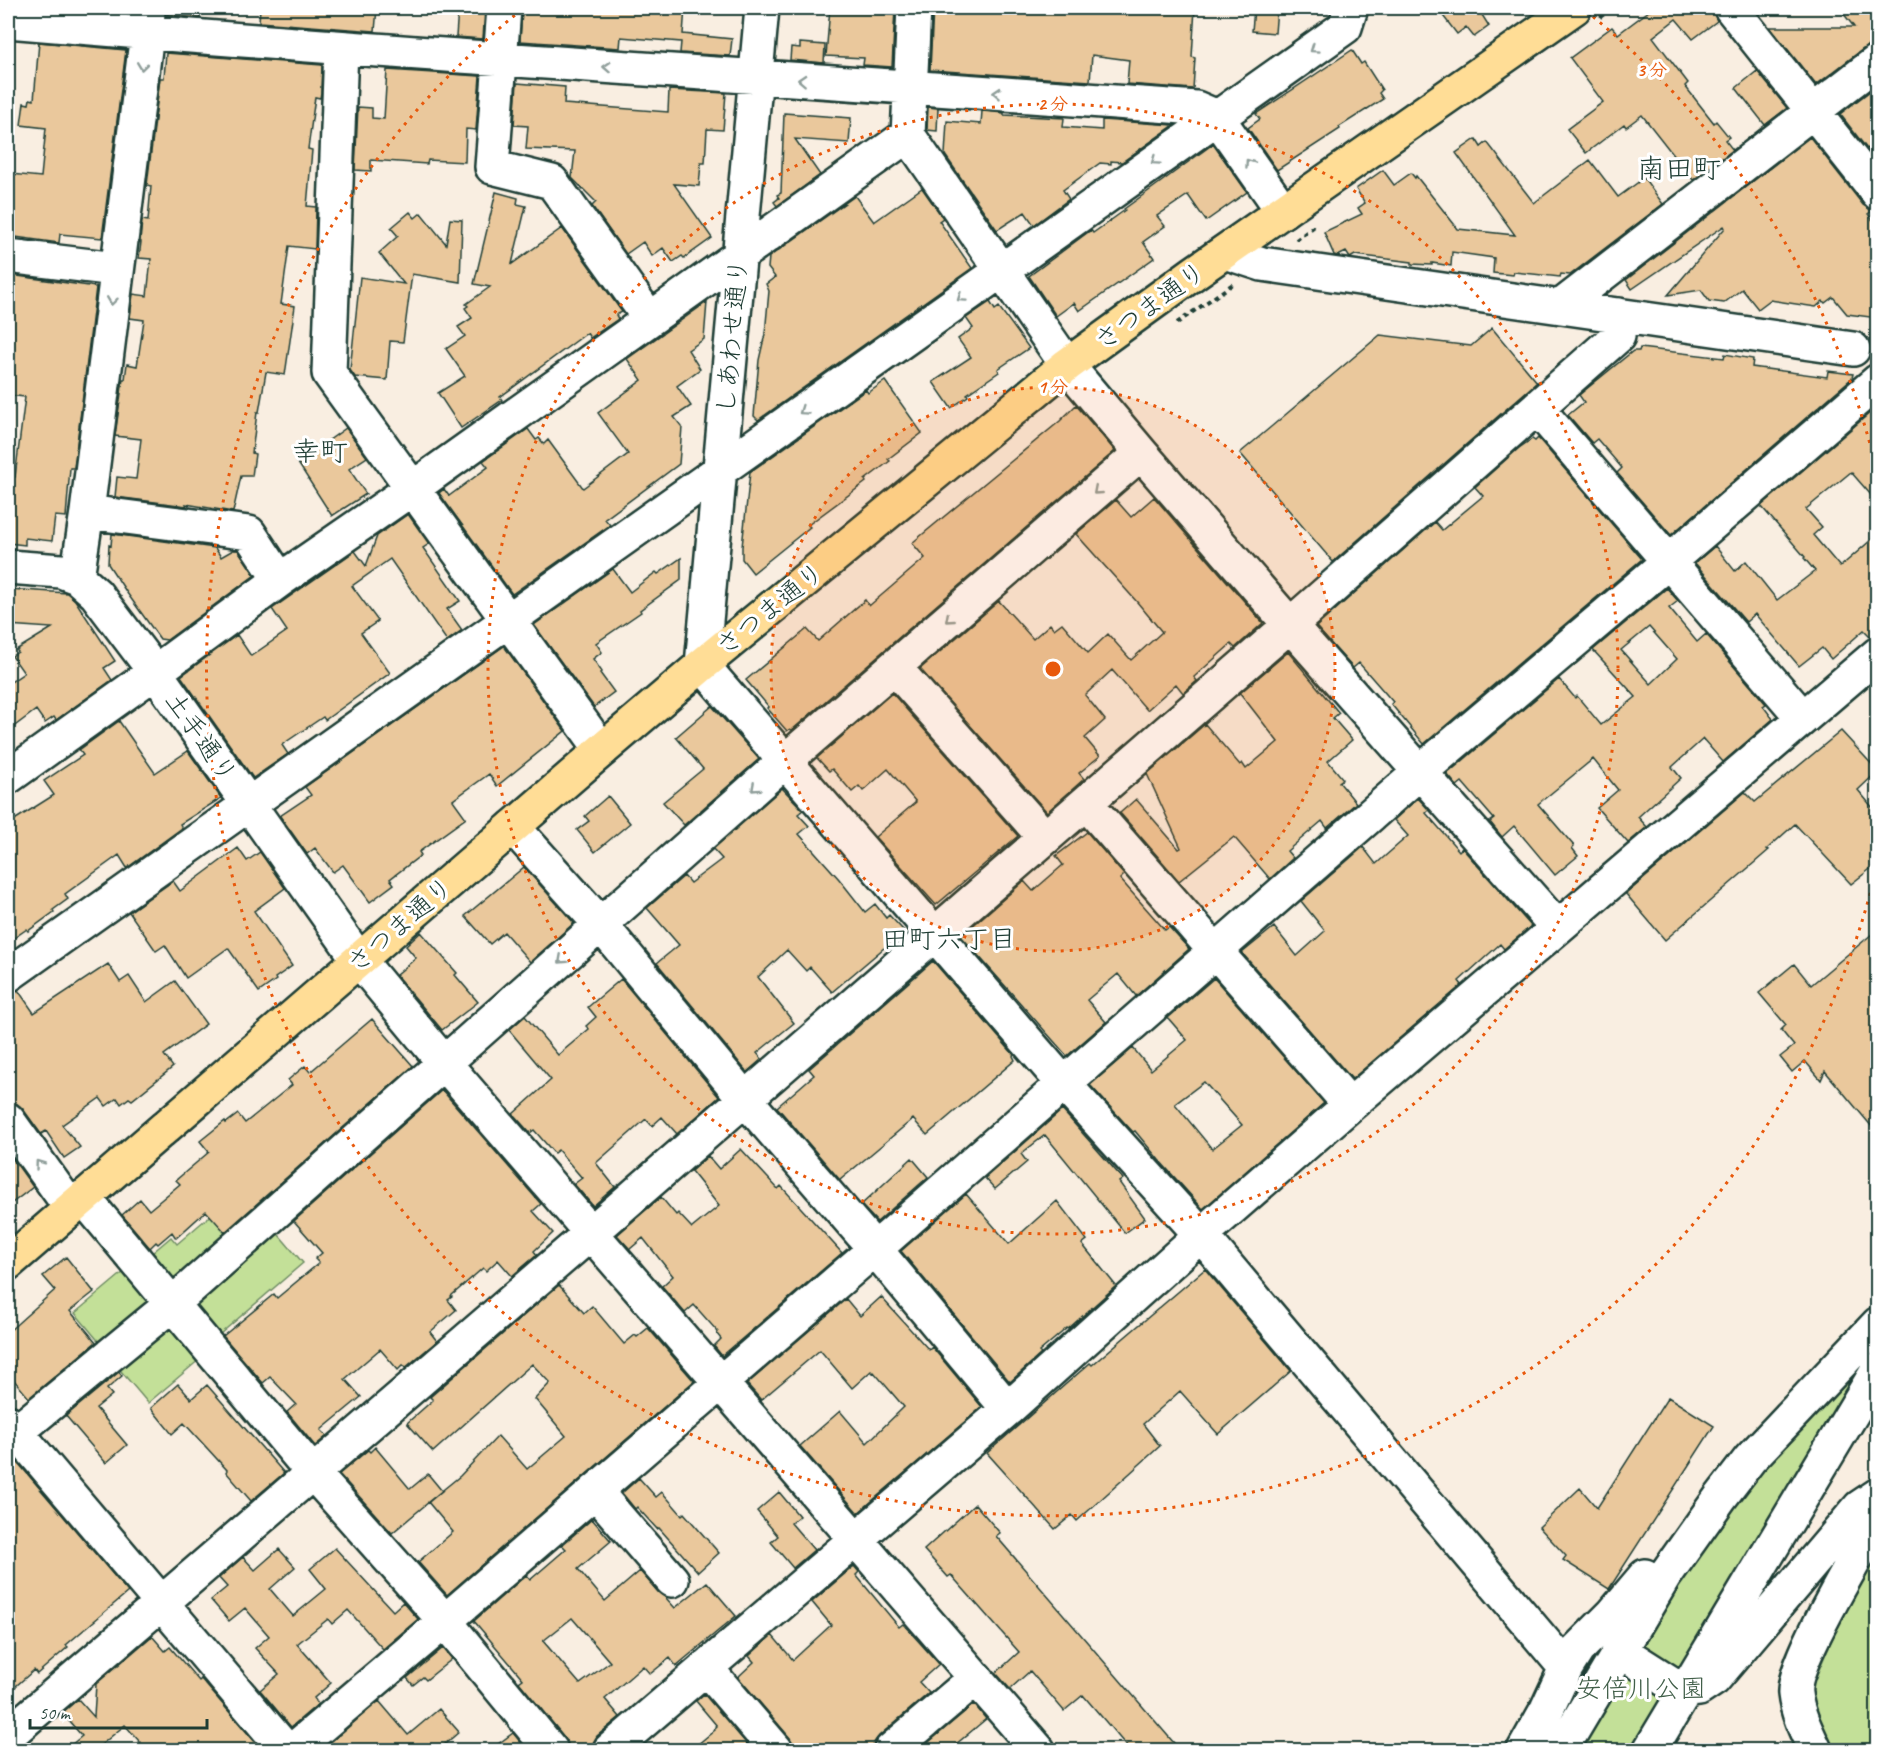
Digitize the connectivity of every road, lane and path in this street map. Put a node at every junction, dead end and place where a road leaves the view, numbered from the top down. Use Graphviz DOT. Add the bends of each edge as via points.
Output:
graph roads {
  1 [pos="504,8"];
  2 [pos="762,8"];
  3 [pos="914,8"];
  4 [pos="1351,8"];
  5 [pos="1574,8"];
  6 [pos="1731,8"];
  7 [pos="147,20"];
  8 [pos="8,21"];
  9 [pos="341,48"];
  10 [pos="500,60"];
  11 [pos="1878,61"];
  12 [pos="756,78"];
  13 [pos="911,87"];
  14 [pos="1812,112"];
  15 [pos="1217,117"];
  16 [pos="908,135"];
  17 [pos="1878,193"];
  18 [pos="1283,211"];
  19 [pos="1225,252"];
  20 [pos="740,255"];
  21 [pos="8,256"];
  22 [pos="116,269"];
  23 [pos="1001,271"];
  24 [pos="1560,307"];
  25 [pos="1619,315"];
  26 [pos="650,320"];
  27 [pos="1853,349"];
  28 [pos="1067,365"];
  29 [pos="1878,381"];
  30 [pos="1537,408"];
  31 [pos="1141,453"];
  32 [pos="720,470"];
  33 [pos="413,488"];
  34 [pos="87,512"];
  35 [pos="1668,562"];
  36 [pos="8,567"];
  37 [pos="77,577"];
  38 [pos="280,580"];
  39 [pos="509,622"];
  40 [pos="1290,625"];
  41 [pos="1878,654"];
  42 [pos="702,665"];
  43 [pos="894,667"];
  44 [pos="155,672"];
  45 [pos="1803,718"];
  46 [pos="602,750"];
  47 [pos="785,762"];
  48 [pos="1420,772"];
  49 [pos="8,777"];
  50 [pos="1086,803"];
  51 [pos="249,805"];
  52 [pos="513,827"];
  53 [pos="1045,838"];
  54 [pos="601,925"];
  55 [pos="1557,927"];
  56 [pos="934,934"];
  57 [pos="1216,951"];
  58 [pos="359,960"];
  59 [pos="8,975"];
  60 [pos="445,1064"];
  61 [pos="1064,1084"];
  62 [pos="745,1099"];
  63 [pos="1350,1105"];
  64 [pos="8,1120"];
  65 [pos="77,1203"];
  66 [pos="591,1233"];
  67 [pos="1201,1235"];
  68 [pos="875,1249"];
  69 [pos="8,1263"];
  70 [pos="172,1304"];
  71 [pos="1878,1324"];
  72 [pos="1878,1370"];
  73 [pos="721,1383"];
  74 [pos="1008,1409"];
  75 [pos="10,1431"];
  76 [pos="313,1473"];
  77 [pos="595,1491"];
  78 [pos="1878,1495"];
  79 [pos="1878,1520"];
  80 [pos="1700,1527"];
  81 [pos="855,1539"];
  82 [pos="672,1580"];
  83 [pos="161,1604"];
  84 [pos="445,1622"];
  85 [pos="1619,1650"];
  86 [pos="706,1668"];
  87 [pos="1566,1668"];
  88 [pos="976,1678"];
  89 [pos="1686,1690"];
  90 [pos="8,1735"];
  91 [pos="286,1750"];
  92 [pos="293,1750"];
  93 [pos="551,1750"];
  94 [pos="610,1750"];
  95 [pos="776,1750"];
  96 [pos="891,1750"];
  97 [pos="1038,1750"];
  98 [pos="1524,1750"];
  99 [pos="1561,1750"];
  100 [pos="1650,1750"];
  101 [pos="1815,1750"];
  1 -- 10 [label="street"];
  2 -- 12 [label="street, しあわせ通り"];
  3 -- 13 [label="street"];
  4 -- 15 [label="street, one-way" via="1345,27"];
  5 -- 18 [label="main road, さつま通り"];
  6 -- 14 [label="street"];
  7 -- 8 [label="street"];
  7 -- 9 [label="street"];
  7 -- 22 [label="street, one-way"];
  9 -- 10 [label="street"];
  9 -- 33 [label="street" via="329,374"];
  12 -- 10 [label="street, one-way"];
  10 -- 26 [label="street" via="492,167 552,182"];
  11 -- 14 [label="street"];
  13 -- 12 [label="street, one-way"];
  12 -- 20 [label="street, しあわせ通り"];
  15 -- 13 [label="street, one-way" via="1196,108"];
  13 -- 16 [label="street"];
  14 -- 17 [label="street"];
  14 -- 24 [label="street"];
  18 -- 15 [label="street, one-way"];
  15 -- 23 [label="street, one-way"];
  16 -- 20 [label="street"];
  16 -- 23 [label="street"];
  18 -- 19 [label="main road, さつま通り"];
  19 -- 24 [label="street" via="1262,264"];
  19 -- 28 [label="main road, さつま通り"];
  20 -- 26 [label="street"];
  20 -- 32 [label="street, しあわせ通り"];
  21 -- 22 [label="street"];
  22 -- 34 [label="street, one-way"];
  23 -- 28 [label="street"];
  23 -- 32 [label="street, one-way"];
  24 -- 25 [label="street"];
  25 -- 27 [label="street"];
  25 -- 30 [label="street" via="1618,336"];
  26 -- 33 [label="street"];
  28 -- 31 [label="street"];
  28 -- 42 [label="main road, さつま通り"];
  29 -- 35 [label="street"];
  30 -- 35 [label="street"];
  30 -- 40 [label="street"];
  31 -- 40 [label="street"];
  31 -- 43 [label="street, one-way"];
  32 -- 39 [label="street"];
  32 -- 42 [label="street, しあわせ通り"];
  33 -- 38 [label="street"];
  33 -- 39 [label="street"];
  34 -- 37 [label="street"];
  34 -- 38 [label="street" via="249,533"];
  35 -- 45 [label="street"];
  35 -- 48 [label="street"];
  36 -- 37 [label="street, 土手通り" via="61,571"];
  37 -- 44 [label="street, 土手通り" via="96,594"];
  38 -- 44 [label="street"];
  39 -- 46 [label="street"];
  39 -- 51 [label="street"];
  40 -- 48 [label="street"];
  40 -- 50 [label="street"];
  41 -- 45 [label="street"];
  42 -- 46 [label="main road, さつま通り"];
  42 -- 47 [label="street"];
  43 -- 47 [label="street"];
  43 -- 53 [label="street"];
  44 -- 49 [label="street"];
  44 -- 51 [label="street, 土手通り"];
  45 -- 55 [label="street"];
  46 -- 52 [label="main road, さつま通り"];
  47 -- 54 [label="street, one-way"];
  47 -- 56 [label="street"];
  48 -- 55 [label="street"];
  48 -- 57 [label="street"];
  50 -- 53 [label="street"];
  50 -- 57 [label="street"];
  51 -- 58 [label="street, 土手通り"];
  51 -- 59 [label="street"];
  52 -- 54 [label="street"];
  52 -- 58 [label="main road, さつま通り"];
  53 -- 56 [label="street"];
  54 -- 60 [label="street, one-way"];
  54 -- 62 [label="street"];
  55 -- 63 [label="street"];
  56 -- 61 [label="street"];
  56 -- 62 [label="street"];
  57 -- 61 [label="street"];
  57 -- 63 [label="street"];
  58 -- 60 [label="street, 土手通り"];
  58 -- 65 [label="main road, さつま通り"];
  60 -- 66 [label="street, 土手通り"];
  60 -- 70 [label="street"];
  61 -- 67 [label="street"];
  61 -- 68 [label="street"];
  62 -- 66 [label="street"];
  62 -- 68 [label="street"];
  63 -- 67 [label="street"];
  65 -- 64 [label="street, one-way"];
  65 -- 69 [label="main road, さつま通り"];
  65 -- 70 [label="street"];
  66 -- 73 [label="street, 土手通り"];
  66 -- 76 [label="street"];
  67 -- 74 [label="street"];
  67 -- 87 [label="street"];
  68 -- 73 [label="street"];
  68 -- 74 [label="street"];
  70 -- 75 [label="street"];
  70 -- 76 [label="street"];
  71 -- 80 [label="street" via="1750,1459"];
  72 -- 89 [label="street"];
  73 -- 77 [label="street"];
  73 -- 81 [label="street, 土手通り"];
  74 -- 81 [label="street"];
  75 -- 83 [label="street"];
  76 -- 83 [label="street"];
  76 -- 84 [label="street"];
  77 -- 82 [label="street"];
  77 -- 84 [label="street"];
  78 -- 89 [label="street" via="1860,1507 1714,1678 1699,1689"];
  79 -- 101 [label="street" via="1800,1668 1794,1692"];
  80 -- 85 [label="street"];
  80 -- 87 [label="street" via="1677,1529 1644,1578 1578,1649"];
  81 -- 86 [label="street"];
  81 -- 88 [label="street, 土手通り"];
  83 -- 90 [label="street"];
  83 -- 91 [label="street"];
  84 -- 92 [label="street"];
  84 -- 93 [label="street"];
  85 -- 89 [label="street"];
  85 -- 99 [label="street"];
  86 -- 94 [label="street"];
  86 -- 95 [label="street"];
  87 -- 98 [label="street"];
  88 -- 96 [label="street"];
  88 -- 97 [label="street, 土手通り"];
  89 -- 100 [label="street"];
}
